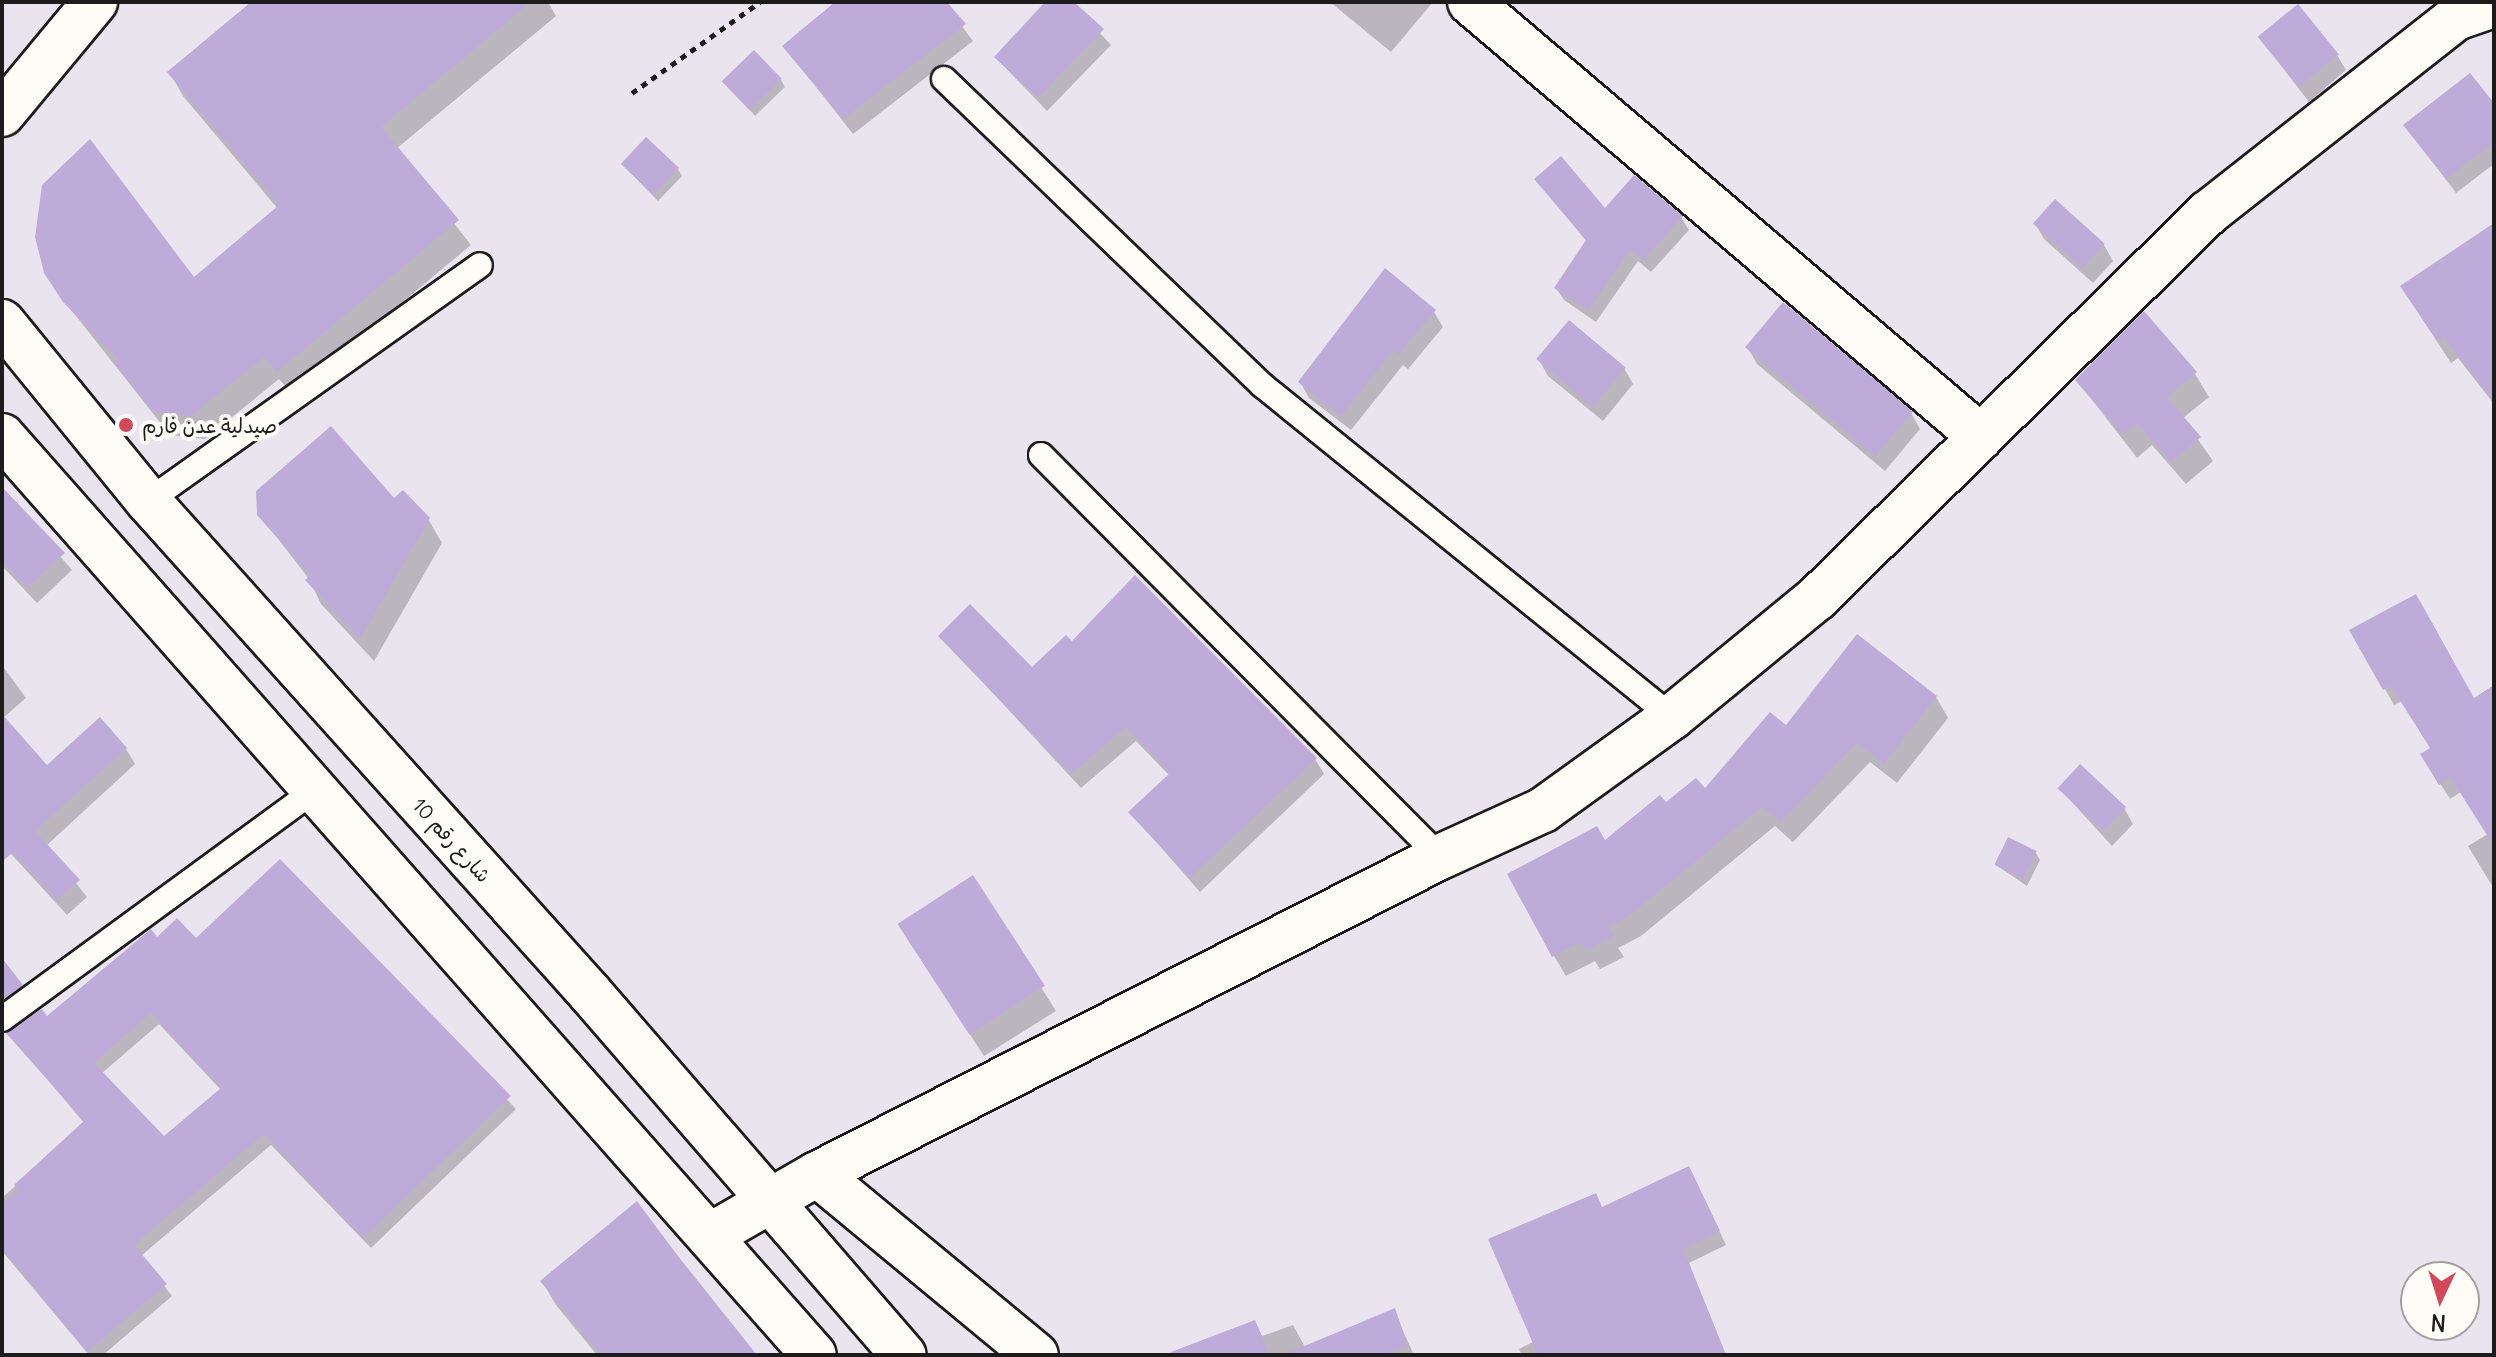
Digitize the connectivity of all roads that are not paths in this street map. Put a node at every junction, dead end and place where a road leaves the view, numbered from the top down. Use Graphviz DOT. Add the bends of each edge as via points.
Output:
graph roads {
  1 [pos="95,2"];
  2 [pos="1470,2"];
  3 [pos="2494,5"];
  4 [pos="944,79"];
  5 [pos="2,114"];
  6 [pos="480,265"];
  7 [pos="2,322"];
  8 [pos="2,436"];
  9 [pos="1981,437"];
  10 [pos="1041,455"];
  11 [pos="148,501"];
  12 [pos="1672,717"];
  13 [pos="318,788"];
  14 [pos="1440,857"];
  15 [pos="2,1019"];
  16 [pos="817,1174"];
  17 [pos="770,1199"];
  18 [pos="711,1235"];
  19 [pos="814,1355"];
  20 [pos="904,1355"];
  21 [pos="1036,1355"];
  1 -- 5 [label="main road"];
  2 -- 9 [label="main road"];
  3 -- 9 [label="main road" via="2456,18 2208,213"];
  4 -- 12 [label="lane" via="1262,385"];
  6 -- 11 [label="lane"];
  7 -- 11 [label="main road, شارع رقم 10"];
  8 -- 13 [label="main road"];
  9 -- 12 [label="main road" via="1817,598"];
  10 -- 14 [label="lane"];
  11 -- 17 [label="main road, شارع رقم 10"];
  12 -- 14 [label="main road" via="1543,810"];
  13 -- 15 [label="lane"];
  13 -- 18 [label="main road"];
  14 -- 16 [label="main road"];
  16 -- 17 [label="main road"];
  16 -- 21 [label="main road"];
  17 -- 18 [label="main road"];
  17 -- 20 [label="main road, شارع رقم 10"];
  18 -- 19 [label="main road"];
}
